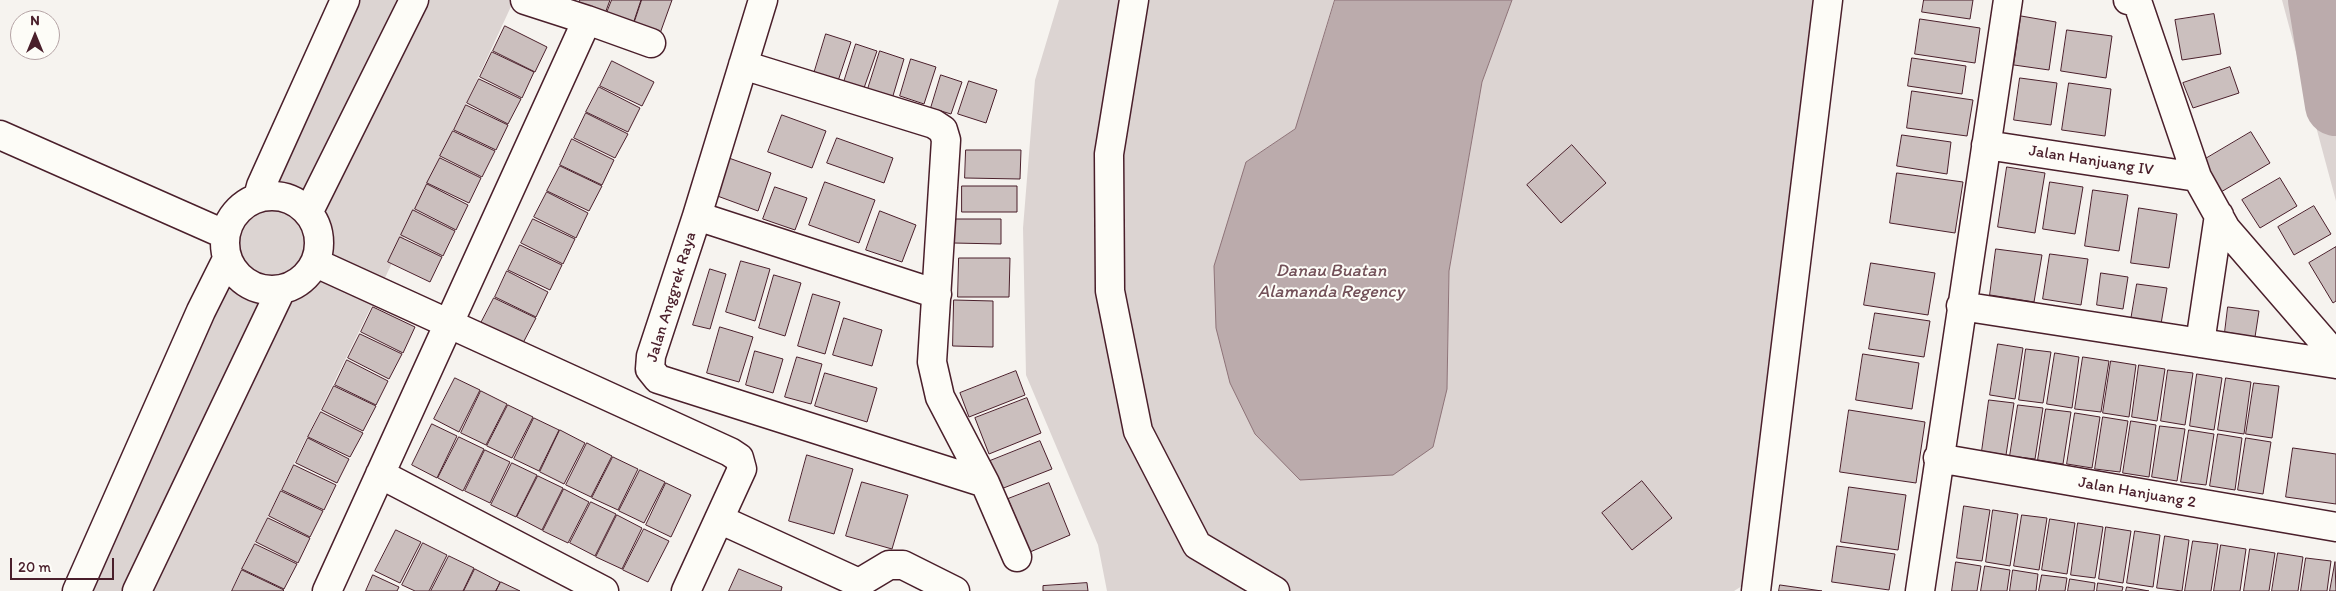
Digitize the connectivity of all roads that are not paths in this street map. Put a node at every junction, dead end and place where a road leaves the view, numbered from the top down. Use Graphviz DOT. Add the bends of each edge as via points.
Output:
graph roads {
  1 [pos="345,0"];
  2 [pos="414,0"];
  3 [pos="524,0"];
  4 [pos="763,0"];
  5 [pos="1828,0"];
  6 [pos="2008,0"];
  7 [pos="2134,0"];
  8 [pos="1132,1"];
  9 [pos="587,20"];
  10 [pos="651,43"];
  11 [pos="743,65"];
  12 [pos="0,135"];
  13 [pos="1986,145"];
  14 [pos="2197,177"];
  15 [pos="258,196"];
  16 [pos="309,211"];
  17 [pos="2219,215"];
  18 [pos="697,216"];
  19 [pos="225,247"];
  20 [pos="316,263"];
  21 [pos="281,290"];
  22 [pos="937,294"];
  23 [pos="1961,306"];
  24 [pos="448,325"];
  25 [pos="2200,343"];
  26 [pos="2336,356"];
  27 [pos="2336,364"];
  28 [pos="1938,458"];
  29 [pos="380,474"];
  30 [pos="985,483"];
  31 [pos="719,519"];
  32 [pos="2336,527"];
  33 [pos="1017,556"];
  34 [pos="1757,584"];
  35 [pos="858,587"];
  36 [pos="77,591"];
  37 [pos="137,591"];
  38 [pos="327,591"];
  39 [pos="604,591"];
  40 [pos="686,591"];
  41 [pos="955,591"];
  42 [pos="1275,591"];
  43 [pos="1734,591"];
  44 [pos="1920,591"];
  1 -- 15 [label="street"];
  2 -- 16 [label="street"];
  3 -- 9 [label="street"];
  4 -- 11 [label="street, Jalan Anggrek Raya"];
  5 -- 34 [label="street"];
  6 -- 13 [label="street"];
  7 -- 14 [label="street"];
  8 -- 42 [label="street" via="1109,154 1110,291 1138,431 1197,545"];
  9 -- 10 [label="street"];
  9 -- 24 [label="street"];
  11 -- 18 [label="street, Jalan Anggrek Raya"];
  11 -- 22 [label="street" via="934,124 943,130 946,140"];
  12 -- 19 [label="street"];
  13 -- 14 [label="street, Jalan Hanjuang IV"];
  13 -- 23 [label="street"];
  14 -- 17 [label="street"];
  15 -- 16 [label="street" via="286,196"];
  15 -- 19 [label="street" via="236,210"];
  16 -- 20 [label="street" via="320,236"];
  17 -- 25 [label="street"];
  17 -- 26 [label="street" via="2226,228"];
  18 -- 22 [label="street"];
  18 -- 30 [label="street, Jalan Anggrek Raya" via="651,356 650,369 658,379"];
  19 -- 21 [label="street" via="241,280 263,290"];
  19 -- 36 [label="street" via="201,311"];
  20 -- 21 [label="street" via="304,279"];
  20 -- 24 [label="street"];
  21 -- 37 [label="street"];
  22 -- 30 [label="street" via="932,362 940,396"];
  23 -- 25 [label="street"];
  23 -- 28 [label="street"];
  24 -- 29 [label="street"];
  24 -- 31 [label="street" via="739,458 742,469"];
  25 -- 27 [label="street"];
  28 -- 32 [label="street, Jalan Hanjuang 2"];
  28 -- 44 [label="street"];
  29 -- 38 [label="street"];
  29 -- 39 [label="street"];
  30 -- 33 [label="street"];
  31 -- 35 [label="street"];
  31 -- 40 [label="street"];
  34 -- 43 [label="street"];
  35 -- 41 [label="street" via="889,565 903,564"];
}
